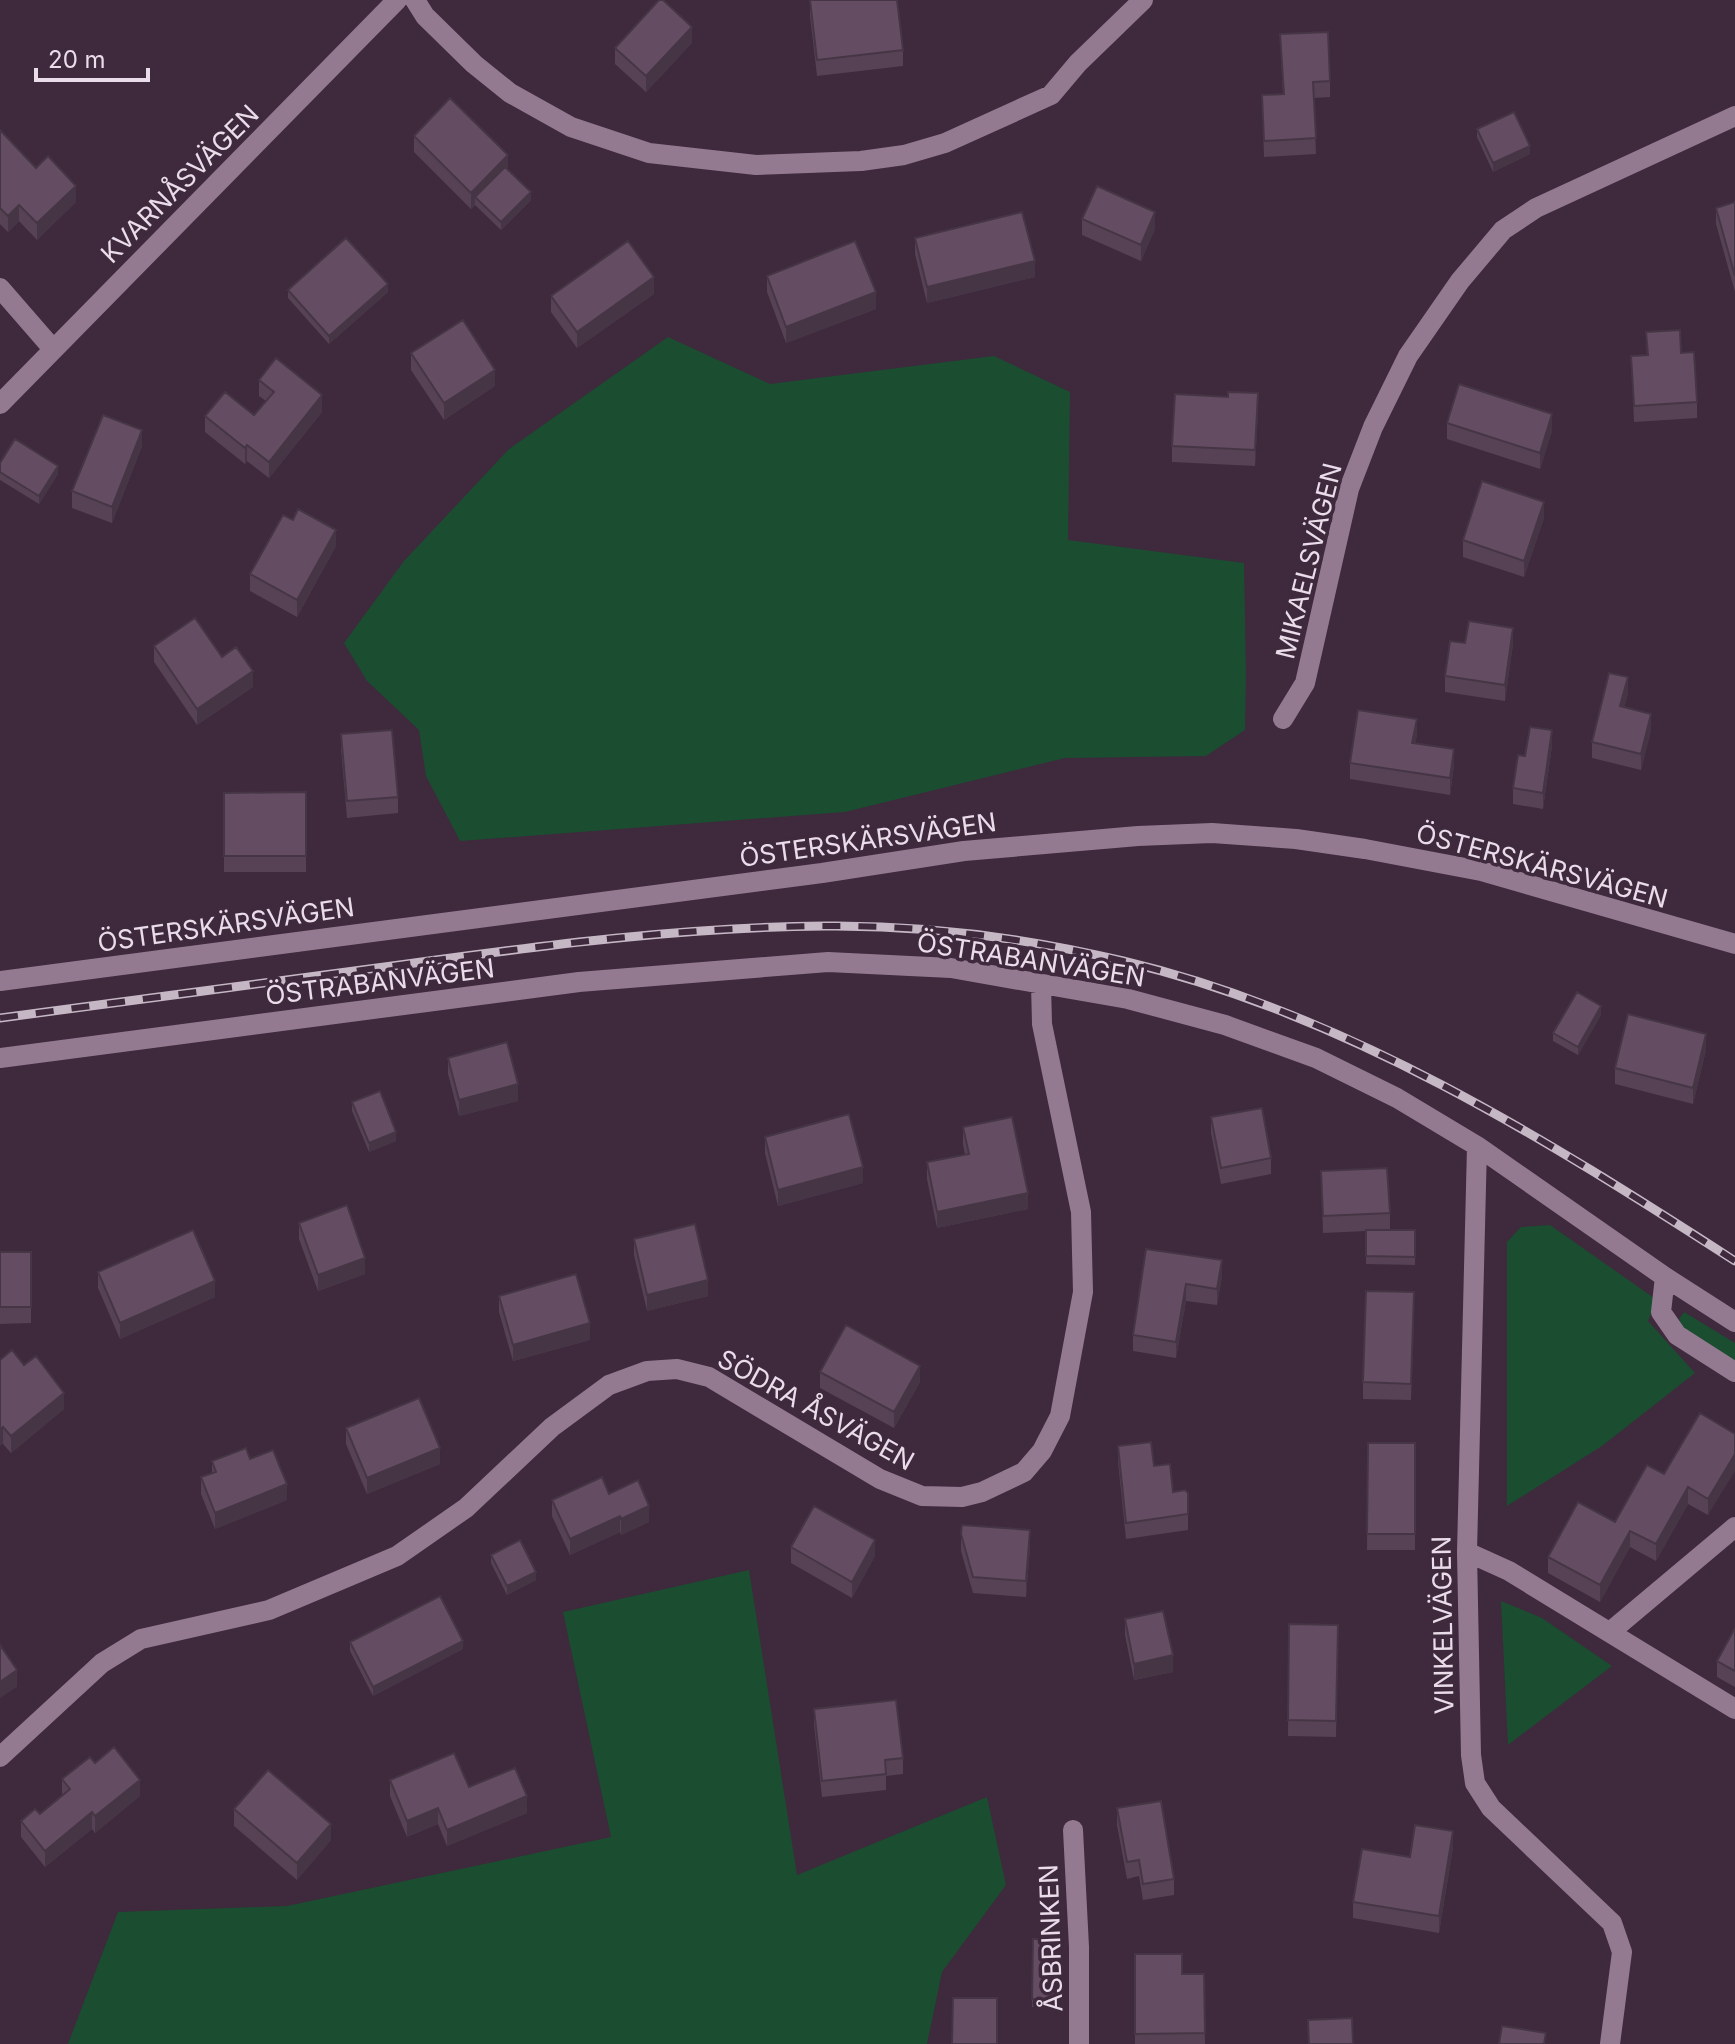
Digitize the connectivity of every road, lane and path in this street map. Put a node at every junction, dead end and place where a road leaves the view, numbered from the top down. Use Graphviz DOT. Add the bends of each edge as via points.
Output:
graph roads {
  1 [pos="397,0"];
  2 [pos="415,0"];
  3 [pos="1143,0"];
  4 [pos="1735,116"];
  5 [pos="0,288"];
  6 [pos="53,349"];
  7 [pos="0,404"];
  8 [pos="1283,719"];
  9 [pos="1735,944"];
  10 [pos="0,981"];
  11 [pos="1041,984"];
  12 [pos="0,1058"];
  13 [pos="1477,1146"];
  14 [pos="1665,1277"];
  15 [pos="1735,1322"];
  16 [pos="1735,1372"];
  17 [pos="1735,1527"];
  18 [pos="1467,1552"];
  19 [pos="1610,1632"];
  20 [pos="1735,1709"];
  21 [pos="0,1757"];
  22 [pos="1073,1830"];
  23 [pos="1079,2044"];
  24 [pos="1610,2044"];
  1 -- 6 [label="street, KVARNÅSVÄGEN"];
  2 -- 3 [label="street" via="474,64 510,93 571,127 649,153 769,165 861,161 945,143 1051,95"];
  4 -- 8 [label="street, MIKAELSVÄGEN" via="1536,208 1503,230 1460,281 1408,356 1373,427 1349,489 1305,683"];
  5 -- 6 [label="street"];
  6 -- 7 [label="street, KVARNÅSVÄGEN"];
  9 -- 10 [label="street, ÖSTERSKÄRSVÄGEN" via="1481,871 1310,841 1212,833 964,851"];
  11 -- 12 [label="street, ÖSTRABANVÄGEN" via="951,968 828,962 579,982"];
  11 -- 13 [label="street, ÖSTRABANVÄGEN" via="1128,999 1225,1025 1316,1058"];
  11 -- 21 [label="street, SÖDRA ÅSVÄGEN" via="1042,1024 1081,1212 1083,1292 1060,1416 1024,1472 972,1495 922,1496 880,1479 709,1377 677,1369 647,1371 609,1385 552,1427 466,1508 397,1556 269,1610 141,1639 102,1663"];
  13 -- 14 [label="street, ÖSTRABANVÄGEN"];
  13 -- 18 [label="street, VINKELVÄGEN"];
  14 -- 15 [label="street, ÖSTRABANVÄGEN"];
  14 -- 16 [label="street" via="1661,1312 1677,1335"];
  17 -- 19 [label="street"];
  18 -- 19 [label="street"];
  18 -- 24 [label="street, VINKELVÄGEN" via="1475,1783 1491,1808 1612,1923 1622,1952"];
  19 -- 20 [label="street"];
  22 -- 23 [label="street, ÅSBRINKEN"];
}
